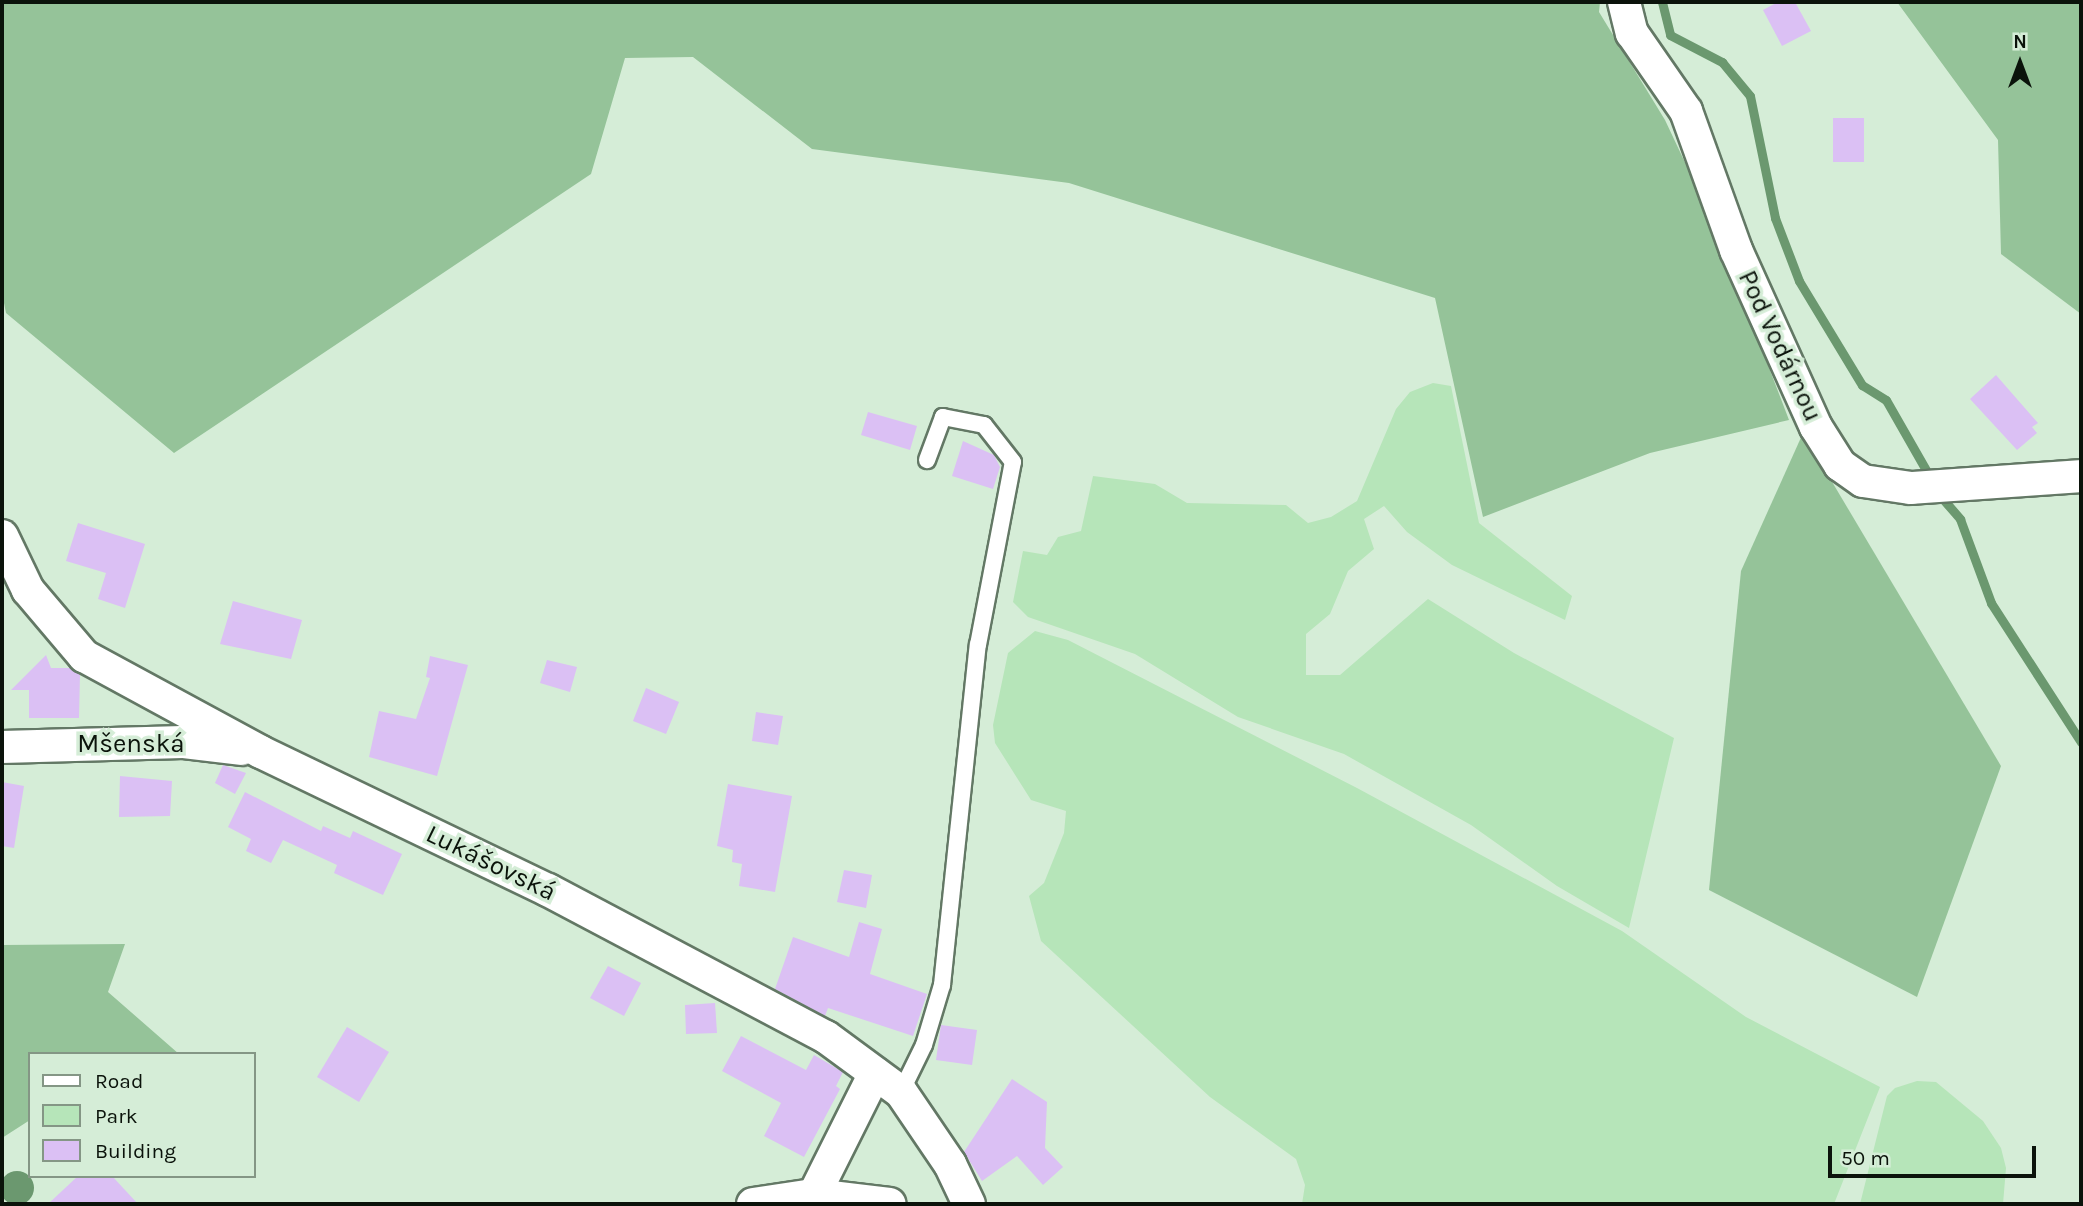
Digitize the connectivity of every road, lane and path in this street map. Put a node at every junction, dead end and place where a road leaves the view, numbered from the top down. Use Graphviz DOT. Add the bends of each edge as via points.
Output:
graph roads {
  1 [pos="1623,2"];
  2 [pos="927,460"];
  3 [pos="2081,476"];
  4 [pos="2,536"];
  5 [pos="2,747"];
  6 [pos="261,751"];
  7 [pos="875,1073"];
  8 [pos="901,1092"];
  9 [pos="814,1195"];
  10 [pos="753,1204"];
  11 [pos="889,1204"];
  12 [pos="969,1204"];
  1 -- 3 [label="street, Pod Vodárnou" via="1632,33 1686,111 1736,250 1816,427 1840,465 1863,481 1911,488"];
  2 -- 8 [label="lane" via="943,417 984,425 1013,462 978,645 942,985 924,1045"];
  4 -- 6 [label="street, Lukášovská" via="28,590 84,656"];
  5 -- 6 [label="street, Mšenská" via="183,742"];
  6 -- 7 [label="street, Lukášovská" via="560,896 826,1037"];
  7 -- 8 [label="street, Lukášovská"];
  7 -- 9 [label="street"];
  8 -- 12 [label="street, Lukášovská" via="950,1164"];
  9 -- 10 [label="street"];
  9 -- 11 [label="street"];
}
